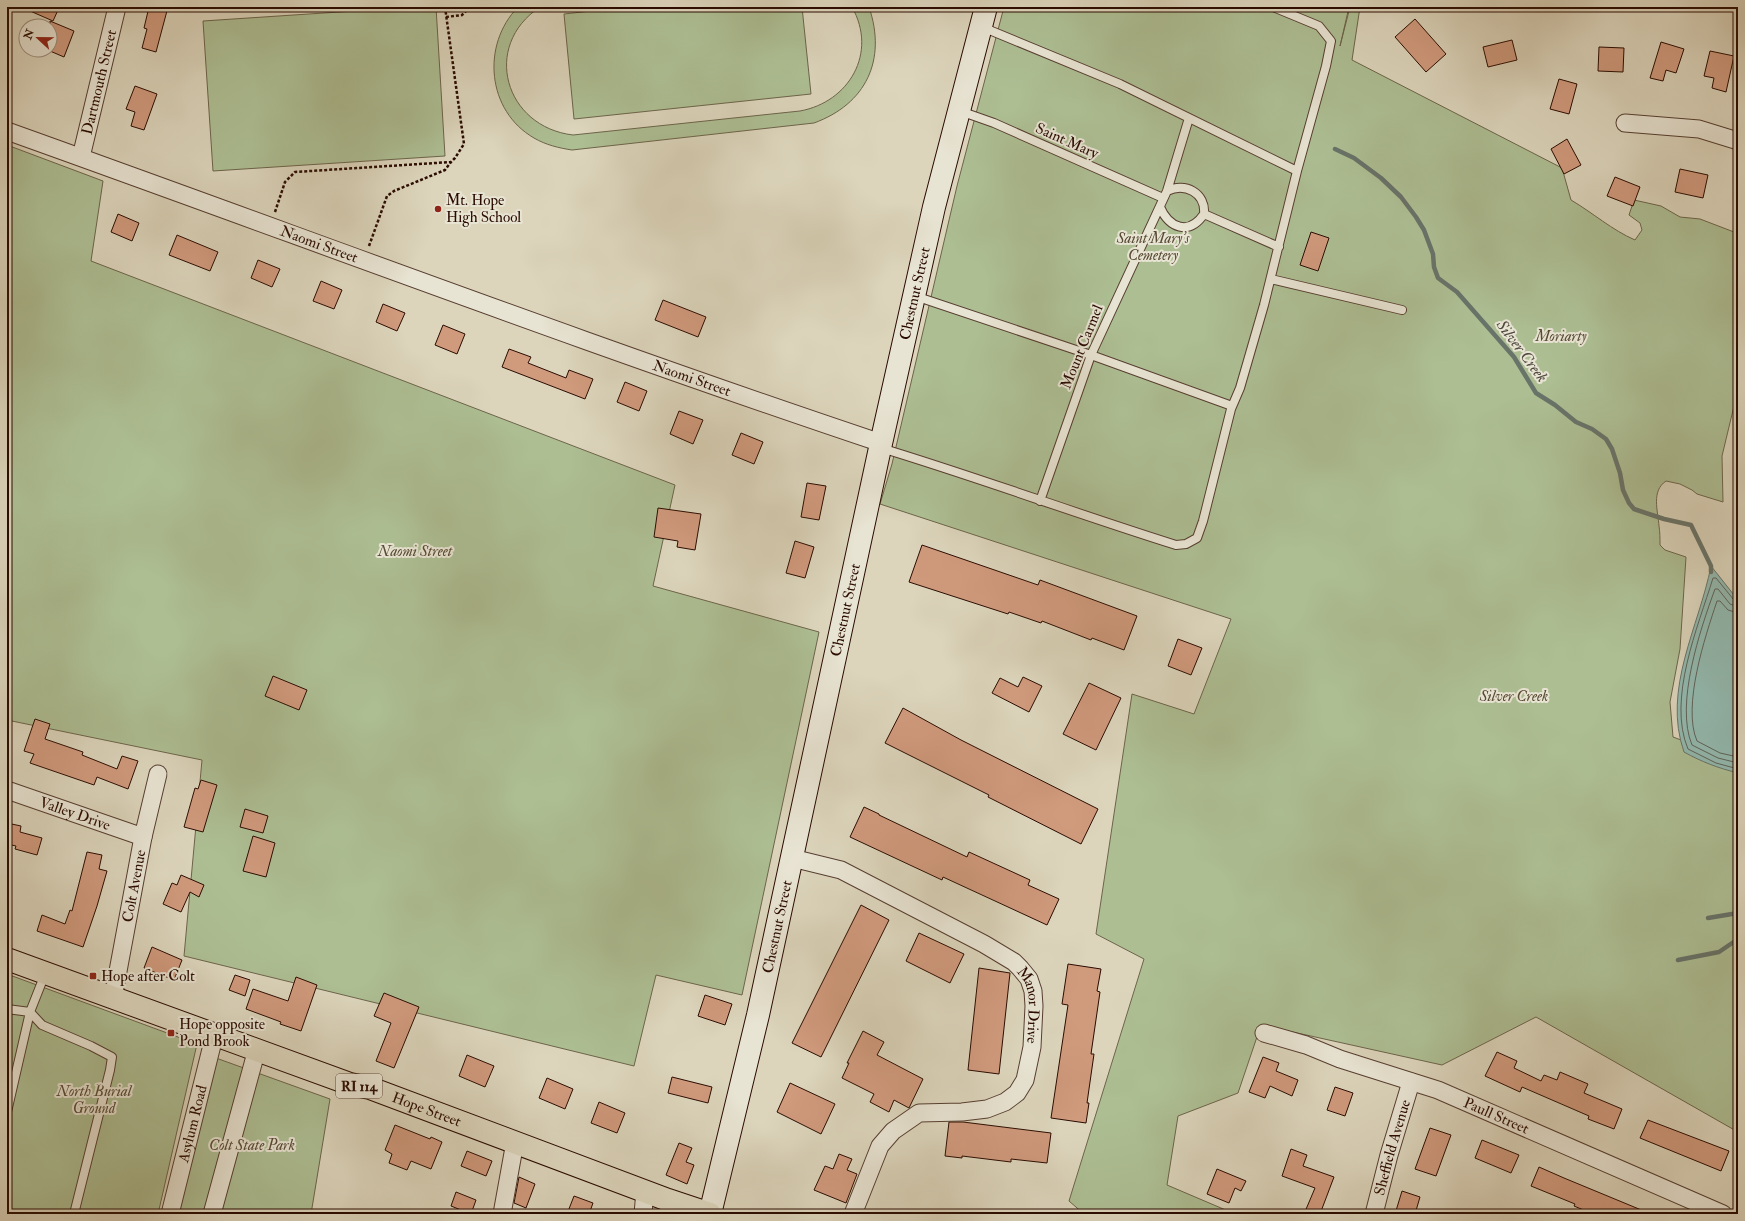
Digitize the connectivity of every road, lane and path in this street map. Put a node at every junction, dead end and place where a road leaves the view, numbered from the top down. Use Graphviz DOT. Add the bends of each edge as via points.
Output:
graph roads {
  1 [pos="118,7"];
  2 [pos="445,7"];
  3 [pos="470,7"];
  4 [pos="1277,8"];
  5 [pos="446,17"];
  6 [pos="984,17"];
  7 [pos="960,110"];
  8 [pos="1189,118"];
  9 [pos="1625,123"];
  10 [pos="7,131"];
  11 [pos="1738,141"];
  12 [pos="81,157"];
  13 [pos="451,162"];
  14 [pos="1298,171"];
  15 [pos="1165,194"];
  16 [pos="1160,207"];
  17 [pos="1204,214"];
  18 [pos="270,227"];
  19 [pos="1279,247"];
  20 [pos="364,261"];
  21 [pos="1271,279"];
  22 [pos="914,296"];
  23 [pos="1402,310"];
  24 [pos="1091,355"];
  25 [pos="1232,406"];
  26 [pos="881,446"];
  27 [pos="1040,501"];
  28 [pos="158,774"];
  29 [pos="7,790"];
  30 [pos="143,837"];
  31 [pos="792,858"];
  32 [pos="7,959"];
  33 [pos="45,973"];
  34 [pos="112,998"];
  35 [pos="7,1009"];
  36 [pos="30,1012"];
  37 [pos="215,1033"];
  38 [pos="1264,1033"];
  39 [pos="257,1049"];
  40 [pos="1412,1082"];
  41 [pos="7,1112"];
  42 [pos="515,1142"];
  43 [pos="645,1191"];
  44 [pos="74,1214"];
  45 [pos="170,1214"];
  46 [pos="212,1214"];
  47 [pos="502,1214"];
  48 [pos="643,1214"];
  49 [pos="710,1214"];
  50 [pos="853,1214"];
  51 [pos="1374,1214"];
  52 [pos="1723,1214"];
  1 -- 12 [label="street, Dartmouth Street"];
  2 -- 5 [label="path"];
  3 -- 5 [label="path" via="462,15"];
  4 -- 14 [label="lane" via="1319,26 1331,41"];
  5 -- 13 [label="path" via="464,144"];
  6 -- 7 [label="street, Chestnut Street"];
  6 -- 8 [label="lane"];
  7 -- 15 [label="lane, Saint Mary"];
  7 -- 22 [label="street, Chestnut Street"];
  8 -- 14 [label="lane"];
  8 -- 15 [label="lane"];
  9 -- 11 [label="street" via="1699,129"];
  10 -- 12 [label="street, Naomi Street"];
  12 -- 18 [label="street, Naomi Street"];
  13 -- 18 [label="path" via="295,172 285,182"];
  13 -- 20 [label="path" via="445,170 387,196"];
  14 -- 19 [label="lane"];
  15 -- 16 [label="lane"];
  15 -- 17 [label="lane" via="1174,188 1190,189 1202,200"];
  16 -- 17 [label="lane" via="1164,217 1178,227 1194,224"];
  16 -- 24 [label="lane, Mount Carmel"];
  17 -- 19 [label="lane"];
  18 -- 20 [label="street, Naomi Street"];
  19 -- 21 [label="lane"];
  20 -- 26 [label="street, Naomi Street"];
  21 -- 23 [label="lane"];
  21 -- 25 [label="lane" via="1240,388"];
  22 -- 24 [label="lane"];
  22 -- 26 [label="street, Chestnut Street"];
  24 -- 25 [label="lane"];
  24 -- 27 [label="lane, Mount Carmel"];
  25 -- 27 [label="lane" via="1203,521 1197,538 1186,544 1176,545"];
  26 -- 27 [label="lane"];
  26 -- 31 [label="street, Chestnut Street"];
  28 -- 30 [label="street, Colt Avenue"];
  29 -- 30 [label="street, Valley Drive"];
  30 -- 34 [label="street, Colt Avenue"];
  31 -- 49 [label="street, Chestnut Street"];
  31 -- 50 [label="street, Manor Drive" via="841,870 984,944 1014,962 1029,979 1033,991 1032,1047 1025,1080 1017,1093 1005,1102 987,1109 918,1113 893,1130 880,1146"];
  32 -- 33 [label="main road, Hope Street / RI 114"];
  33 -- 34 [label="main road, Hope Street / RI 114"];
  33 -- 36 [label="lane"];
  34 -- 37 [label="main road, Hope Street / RI 114"];
  35 -- 36 [label="lane"];
  36 -- 41 [label="lane"];
  36 -- 44 [label="lane" via="42,1025 112,1057"];
  37 -- 39 [label="main road, Hope Street / RI 114"];
  37 -- 45 [label="street, Asylum Road"];
  38 -- 40 [label="street, Paull Street"];
  39 -- 42 [label="main road, Hope Street / RI 114"];
  39 -- 46 [label="street"];
  40 -- 51 [label="street, Sheffield Avenue"];
  40 -- 52 [label="street, Paull Street" via="1438,1090"];
  42 -- 43 [label="main road, Hope Street / RI 114"];
  42 -- 47 [label="street"];
  43 -- 48 [label="street"];
  43 -- 49 [label="main road, Hope Street / RI 114"];
}
